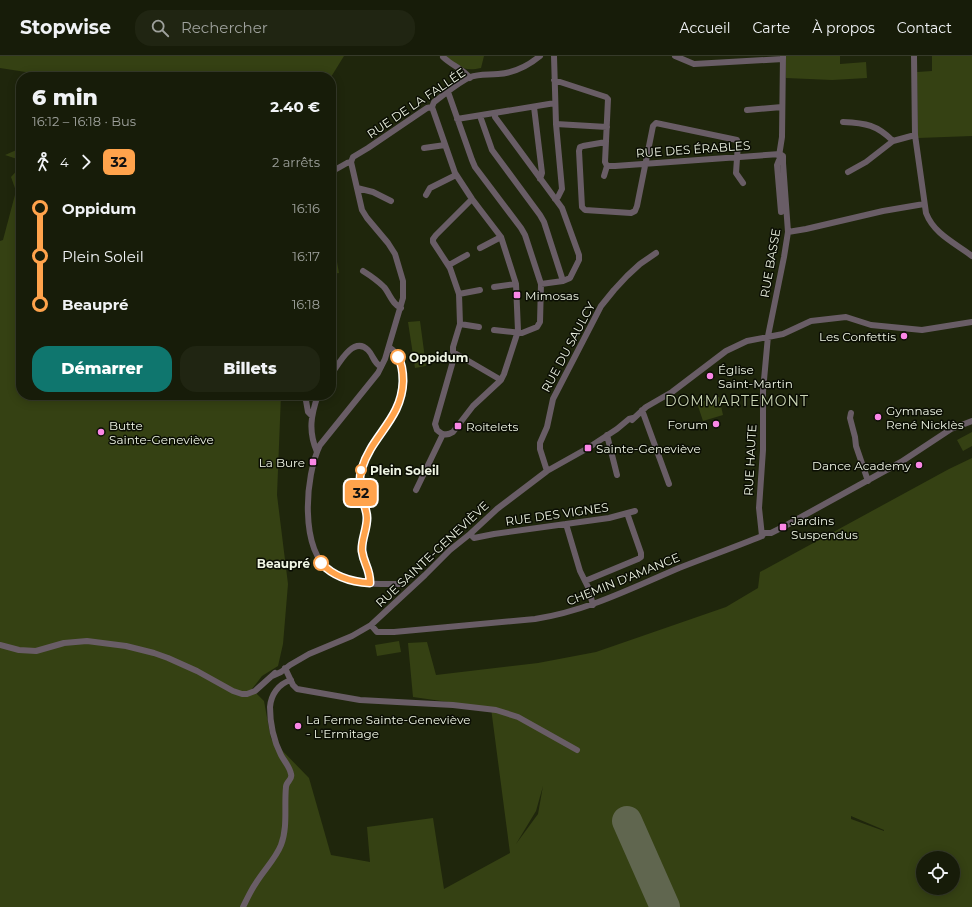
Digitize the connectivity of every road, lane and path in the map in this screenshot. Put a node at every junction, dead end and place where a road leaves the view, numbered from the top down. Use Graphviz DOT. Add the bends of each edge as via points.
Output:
graph roads {
  1 [pos="540,56"];
  2 [pos="554,56"];
  3 [pos="675,56"];
  4 [pos="914,56"];
  5 [pos="442,57"];
  6 [pos="783,57"];
  7 [pos="470,78"];
  8 [pos="554,80"];
  9 [pos="448,92"];
  10 [pos="555,103"];
  11 [pos="432,107"];
  12 [pos="534,107"];
  13 [pos="782,107"];
  14 [pos="747,110"];
  15 [pos="495,113"];
  16 [pos="480,116"];
  17 [pos="457,119"];
  18 [pos="843,122"];
  19 [pos="556,124"];
  20 [pos="607,127"];
  21 [pos="915,135"];
  22 [pos="893,141"];
  23 [pos="606,142"];
  24 [pos="445,145"];
  25 [pos="424,148"];
  26 [pos="737,157"];
  27 [pos="780,157"];
  28 [pos="351,162"];
  29 [pos="645,164"];
  30 [pos="607,166"];
  31 [pos="336,169"];
  32 [pos="848,172"];
  33 [pos="456,175"];
  34 [pos="604,176"];
  35 [pos="540,179"];
  36 [pos="743,183"];
  37 [pos="357,188"];
  38 [pos="426,195"];
  39 [pos="472,199"];
  40 [pos="555,199"];
  41 [pos="391,201"];
  42 [pos="924,204"];
  43 [pos="781,212"];
  44 [pos="788,232"];
  45 [pos="501,237"];
  46 [pos="480,248"];
  47 [pos="656,253"];
  48 [pos="467,255"];
  49 [pos="972,256"];
  50 [pos="449,265"];
  51 [pos="363,271"];
  52 [pos="563,280"];
  53 [pos="516,284"];
  54 [pos="541,284"];
  55 [pos="494,287"];
  56 [pos="480,290"];
  57 [pos="459,294"];
  58 [pos="401,308"];
  59 [pos="972,322"];
  60 [pos="460,324"];
  61 [pos="479,327"];
  62 [pos="494,330"];
  63 [pos="518,333"];
  64 [pos="768,336"];
  65 [pos="388,348"];
  66 [pos="455,354"];
  67 [pos="381,367"];
  68 [pos="336,368"];
  69 [pos="501,380"];
  70 [pos="306,400"];
  71 [pos="317,400"];
  72 [pos="642,410"];
  73 [pos="851,413"];
  74 [pos="312,416"];
  75 [pos="972,421"];
  76 [pos="442,434"];
  77 [pos="607,436"];
  78 [pos="317,452"];
  79 [pos="547,471"];
  80 [pos="618,474"];
  81 [pos="868,481"];
  82 [pos="669,484"];
  83 [pos="416,490"];
  84 [pos="635,511"];
  85 [pos="627,513"];
  86 [pos="566,524"];
  87 [pos="472,533"];
  88 [pos="762,536"];
  89 [pos="585,581"];
  90 [pos="370,583"];
  91 [pos="402,584"];
  92 [pos="593,605"];
  93 [pos="371,625"];
  94 [pos="0,645"];
  95 [pos="285,668"];
  96 [pos="290,680"];
  97 [pos="577,750"];
  98 [pos="243,907"];
  1 -- 7 [label="street, RUE DE LA FALLÉE" via="513,72"];
  2 -- 8 [label="street"];
  3 -- 6 [label="street" via="694,64"];
  4 -- 21 [label="street"];
  5 -- 7 [label="street"];
  6 -- 13 [label="street"];
  7 -- 9 [label="street, RUE DE LA FALLÉE"];
  8 -- 10 [label="street"];
  8 -- 20 [label="street" via="606,97 609,101"];
  9 -- 11 [label="street, RUE DE LA FALLÉE" via="434,102"];
  9 -- 17 [label="street"];
  10 -- 12 [label="street"];
  10 -- 19 [label="street"];
  11 -- 24 [label="street"];
  11 -- 28 [label="street, RUE DE LA FALLÉE" via="353,157"];
  12 -- 15 [label="street"];
  12 -- 35 [label="street" via="542,172"];
  13 -- 14 [label="street"];
  13 -- 27 [label="street"];
  15 -- 16 [label="street"];
  15 -- 35 [label="street" via="495,117"];
  16 -- 17 [label="street"];
  16 -- 52 [label="street" via="492,150 540,214"];
  17 -- 54 [label="street" via="475,167 525,235"];
  18 -- 22 [label="street" via="873,126"];
  19 -- 20 [label="street"];
  19 -- 40 [label="street" via="562,189"];
  20 -- 23 [label="street"];
  21 -- 22 [label="street"];
  21 -- 42 [label="street"];
  22 -- 32 [label="street"];
  23 -- 29 [label="street" via="582,146 579,150 582,207 585,210 633,212 637,206"];
  23 -- 30 [label="street"];
  24 -- 25 [label="street"];
  24 -- 33 [label="street"];
  26 -- 27 [label="street, RUE DES ÉRABLES"];
  26 -- 29 [label="street, RUE DES ÉRABLES"];
  26 -- 29 [label="street" via="738,141 735,139 656,123 653,126"];
  26 -- 36 [label="street" via="737,175"];
  27 -- 43 [label="street" via="777,165"];
  27 -- 44 [label="street, RUE BASSE" via="783,156"];
  28 -- 31 [label="street, RUE DE LA FALLÉE"];
  28 -- 37 [label="street"];
  29 -- 30 [label="street, RUE DES ÉRABLES"];
  30 -- 34 [label="street"];
  33 -- 38 [label="street" via="430,188"];
  33 -- 39 [label="street"];
  35 -- 40 [label="street"];
  37 -- 41 [label="street"];
  37 -- 58 [label="street" via="364,213 393,249 403,286"];
  39 -- 45 [label="street"];
  39 -- 50 [label="street" via="433,239 433,243"];
  40 -- 52 [label="street" via="565,212 579,257 570,278"];
  42 -- 44 [label="street" via="883,210"];
  42 -- 49 [label="street" via="927,217 937,229"];
  44 -- 64 [label="street, RUE BASSE"];
  45 -- 46 [label="street"];
  45 -- 53 [label="street"];
  47 -- 79 [label="street, RUE DU SAULCY" via="627,276 601,306 552,399 547,427 540,443"];
  48 -- 50 [label="street"];
  50 -- 57 [label="street"];
  51 -- 58 [label="street" via="381,284 395,304"];
  52 -- 54 [label="street"];
  53 -- 55 [label="street"];
  53 -- 63 [label="street"];
  54 -- 63 [label="street" via="539,324"];
  56 -- 57 [label="street"];
  57 -- 60 [label="street"];
  58 -- 65 [label="street"];
  59 -- 64 [label="street, RUE SAINTE-GENEVIÈVE" via="922,330 871,325 843,317 811,321 783,334"];
  60 -- 61 [label="street"];
  60 -- 66 [label="street" via="453,349"];
  62 -- 63 [label="street"];
  63 -- 69 [label="street"];
  64 -- 72 [label="street, RUE SAINTE-GENEVIÈVE" via="747,341 726,351 672,392"];
  64 -- 88 [label="street, RUE HAUTE" via="763,391 763,450 759,508"];
  65 -- 67 [label="street"];
  65 -- 90 [label="street" via="396,353 402,369 401,399 389,422 369,450 360,478 361,497 367,520 362,549 370,573"];
  66 -- 69 [label="street"];
  66 -- 76 [label="street" via="435,424 436,430"];
  67 -- 68 [label="street" via="375,363 366,348 356,346 349,350"];
  67 -- 78 [label="street"];
  69 -- 76 [label="street" via="473,406 453,432"];
  70 -- 74 [label="street" via="308,412"];
  71 -- 74 [label="street"];
  72 -- 77 [label="street, RUE SAINTE-GENEVIÈVE" via="632,421"];
  72 -- 82 [label="street"];
  73 -- 81 [label="street" via="856,446"];
  74 -- 78 [label="street" via="313,440"];
  75 -- 81 [label="street, CHEMIN D'AMANCE" via="951,429"];
  76 -- 83 [label="street"];
  77 -- 79 [label="street, RUE SAINTE-GENEVIÈVE"];
  77 -- 80 [label="street"];
  78 -- 90 [label="street" via="308,496 308,520 313,547 321,563 331,572 353,581"];
  79 -- 87 [label="street, RUE SAINTE-GENEVIÈVE" via="497,509"];
  81 -- 88 [label="street, CHEMIN D'AMANCE" via="771,533 767,538"];
  84 -- 85 [label="street, RUE DES VIGNES"];
  85 -- 86 [label="street, RUE DES VIGNES"];
  85 -- 89 [label="street" via="641,553 640,558"];
  86 -- 87 [label="street, RUE DES VIGNES" via="474,538"];
  86 -- 89 [label="street"];
  87 -- 93 [label="street, RUE SAINTE-GENEVIÈVE" via="450,550"];
  88 -- 92 [label="street, CHEMIN D'AMANCE"];
  89 -- 92 [label="street"];
  90 -- 91 [label="street"];
  92 -- 93 [label="street, CHEMIN D'AMANCE" via="547,617 418,630 376,632"];
  93 -- 95 [label="street, RUE SAINTE-GENEVIÈVE"];
  94 -- 95 [label="street, RUE SAINTE-GENEVIÈVE" via="36,651 86,641 126,646 168,658 242,694 254,691 279,669"];
  95 -- 96 [label="street"];
  96 -- 97 [label="street" via="297,689 352,699 458,705 496,710 527,721"];
  96 -- 98 [label="street" via="279,686 270,706 280,754 292,774 286,786 284,832 278,851 255,884"];
}
